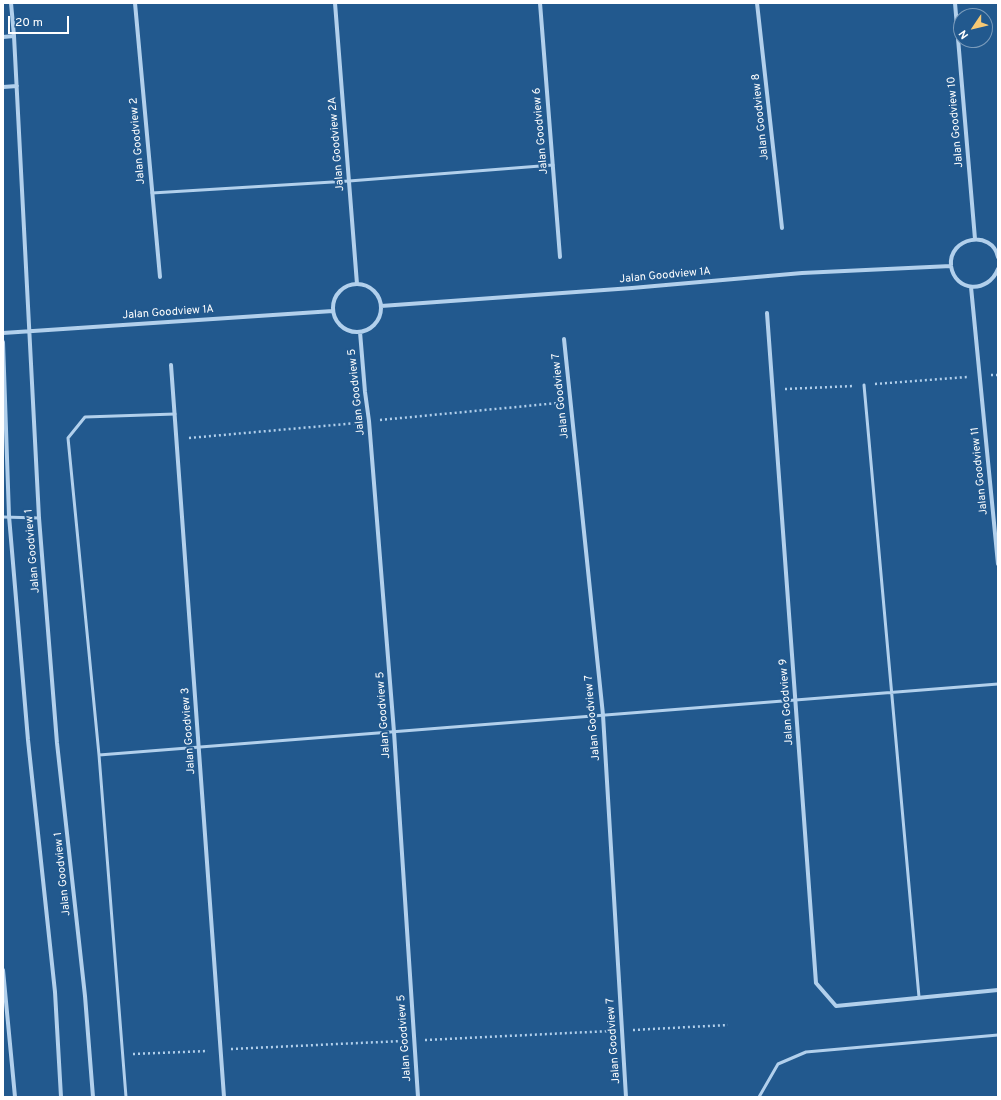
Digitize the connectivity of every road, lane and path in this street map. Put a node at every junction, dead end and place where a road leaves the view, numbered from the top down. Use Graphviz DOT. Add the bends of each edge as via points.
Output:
graph roads {
  1 [pos="11,3"];
  2 [pos="135,3"];
  3 [pos="335,3"];
  4 [pos="540,3"];
  5 [pos="758,3"];
  6 [pos="955,3"];
  7 [pos="14,36"];
  8 [pos="3,37"];
  9 [pos="17,86"];
  10 [pos="3,87"];
  11 [pos="553,165"];
  12 [pos="349,181"];
  13 [pos="152,193"];
  14 [pos="782,228"];
  15 [pos="975,239"];
  16 [pos="998,255"];
  17 [pos="560,257"];
  18 [pos="951,266"];
  19 [pos="998,270"];
  20 [pos="160,277"];
  21 [pos="357,284"];
  22 [pos="971,287"];
  23 [pos="381,306"];
  24 [pos="334,311"];
  25 [pos="767,313"];
  26 [pos="29,331"];
  27 [pos="360,332"];
  28 [pos="3,333"];
  29 [pos="564,339"];
  30 [pos="3,342"];
  31 [pos="171,365"];
  32 [pos="998,375"];
  33 [pos="980,376"];
  34 [pos="864,385"];
  35 [pos="773,390"];
  36 [pos="174,414"];
  37 [pos="9,516"];
  38 [pos="3,517"];
  39 [pos="39,518"];
  40 [pos="998,564"];
  41 [pos="998,684"];
  42 [pos="891,692"];
  43 [pos="796,700"];
  44 [pos="603,715"];
  45 [pos="394,732"];
  46 [pos="199,748"];
  47 [pos="99,755"];
  48 [pos="3,970"];
  49 [pos="998,990"];
  50 [pos="919,998"];
  51 [pos="998,1035"];
  52 [pos="14,1097"];
  53 [pos="61,1097"];
  54 [pos="93,1097"];
  55 [pos="126,1097"];
  56 [pos="224,1097"];
  57 [pos="418,1097"];
  58 [pos="626,1097"];
  59 [pos="759,1097"];
  1 -- 7 [label="street, Jalan Goodview 1"];
  2 -- 13 [label="street, Jalan Goodview 2"];
  3 -- 12 [label="street, Jalan Goodview 2A"];
  4 -- 11 [label="street, Jalan Goodview 6"];
  5 -- 14 [label="street, Jalan Goodview 8"];
  6 -- 15 [label="street, Jalan Goodview 10"];
  7 -- 8 [label="street"];
  7 -- 9 [label="street, Jalan Goodview 1"];
  9 -- 10 [label="street"];
  9 -- 26 [label="street, Jalan Goodview 1"];
  11 -- 12 [label="lane"];
  11 -- 17 [label="street, Jalan Goodview 6"];
  12 -- 13 [label="lane"];
  12 -- 21 [label="street, Jalan Goodview 2A"];
  13 -- 20 [label="street, Jalan Goodview 2"];
  15 -- 16 [label="street" via="989,243"];
  15 -- 18 [label="street" via="960,244 955,250"];
  18 -- 22 [label="street" via="958,280"];
  18 -- 23 [label="street, Jalan Goodview 1A" via="802,273"];
  19 -- 22 [label="street" via="992,281 986,285"];
  21 -- 23 [label="street" via="364,285 376,293"];
  21 -- 24 [label="street" via="342,289 335,299"];
  22 -- 33 [label="street, Jalan Goodview 11"];
  23 -- 27 [label="street" via="378,320 373,326"];
  24 -- 26 [label="street, Jalan Goodview 1A"];
  24 -- 27 [label="street" via="336,318 346,329"];
  25 -- 35 [label="street, Jalan Goodview 9"];
  26 -- 28 [label="street, Jalan Goodview 1A"];
  26 -- 39 [label="street, Jalan Goodview 1"];
  27 -- 45 [label="street, Jalan Goodview 5"];
  29 -- 44 [label="street, Jalan Goodview 7"];
  30 -- 37 [label="street, Jalan Goodview 1"];
  31 -- 36 [label="street, Jalan Goodview 3"];
  32 -- 33 [label="path"];
  33 -- 34 [label="path"];
  33 -- 40 [label="street, Jalan Goodview 11"];
  34 -- 35 [label="path"];
  34 -- 42 [label="lane"];
  35 -- 43 [label="street, Jalan Goodview 9"];
  36 -- 46 [label="street, Jalan Goodview 3"];
  36 -- 47 [label="lane" via="85,417 68,438"];
  37 -- 38 [label="lane"];
  37 -- 39 [label="lane"];
  37 -- 53 [label="street, Jalan Goodview 1" via="28,740 55,992"];
  39 -- 54 [label="street, Jalan Goodview 1" via="57,743 85,996"];
  41 -- 42 [label="lane"];
  42 -- 43 [label="lane"];
  42 -- 50 [label="lane"];
  43 -- 44 [label="lane"];
  43 -- 50 [label="street, Jalan Goodview 9" via="816,983 836,1006"];
  44 -- 45 [label="lane"];
  44 -- 58 [label="street, Jalan Goodview 7"];
  45 -- 46 [label="lane"];
  45 -- 57 [label="street, Jalan Goodview 5"];
  46 -- 47 [label="lane"];
  46 -- 56 [label="street, Jalan Goodview 3"];
  47 -- 55 [label="lane"];
  48 -- 52 [label="street"];
  49 -- 50 [label="street"];
  51 -- 59 [label="lane" via="806,1052 778,1064"];
}
